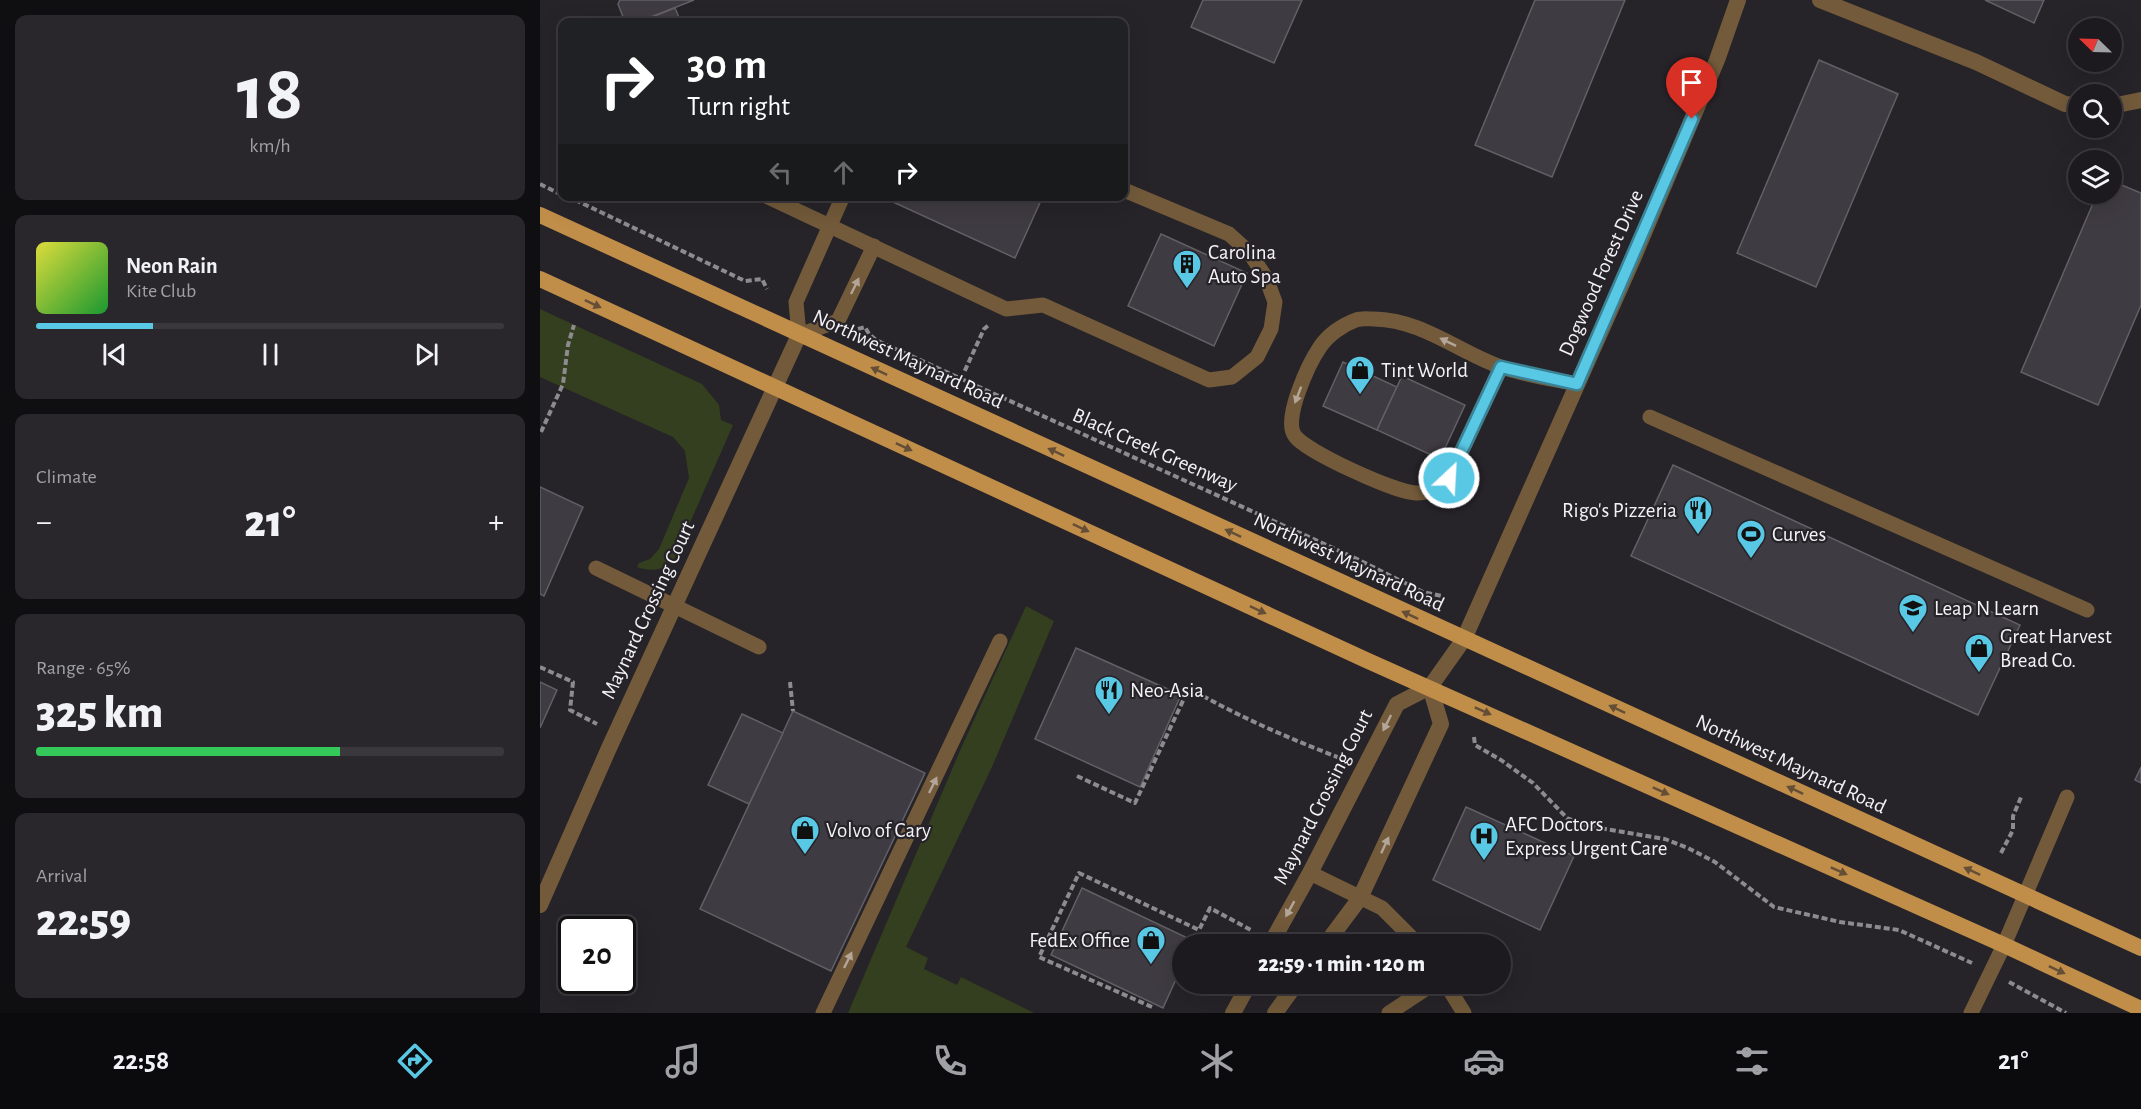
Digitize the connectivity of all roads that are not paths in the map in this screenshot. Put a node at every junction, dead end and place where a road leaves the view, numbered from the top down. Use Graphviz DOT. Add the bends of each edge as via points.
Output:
graph roads {
  1 [pos="1738,0"];
  2 [pos="1820,0"];
  3 [pos="2141,100"];
  4 [pos="2068,104"];
  5 [pos="2122,104"];
  6 [pos="1128,192"];
  7 [pos="776,201"];
  8 [pos="841,201"];
  9 [pos="540,215"];
  10 [pos="829,226"];
  11 [pos="874,246"];
  12 [pos="540,279"];
  13 [pos="799,334"];
  14 [pos="1501,367"];
  15 [pos="1577,384"];
  16 [pos="774,387"];
  17 [pos="1650,417"];
  18 [pos="596,568"];
  19 [pos="674,606"];
  20 [pos="2088,609"];
  21 [pos="1464,639"];
  22 [pos="1000,641"];
  23 [pos="759,646"];
  24 [pos="1430,687"];
  25 [pos="2067,797"];
  26 [pos="1310,873"];
  27 [pos="2025,895"];
  28 [pos="1360,898"];
  29 [pos="540,905"];
  30 [pos="1276,934"];
  31 [pos="1333,934"];
  32 [pos="1408,934"];
  33 [pos="2004,945"];
  34 [pos="2141,948"];
  35 [pos="1243,994"];
  36 [pos="1289,994"];
  37 [pos="1418,994"];
  38 [pos="1452,994"];
  39 [pos="2141,1009"];
  40 [pos="823,1013"];
  41 [pos="1233,1013"];
  42 [pos="1275,1013"];
  43 [pos="1389,1013"];
  44 [pos="1464,1013"];
  45 [pos="1971,1013"];
  1 -- 15 [label="street, Dogwood Forest Drive" via="1717,60"];
  2 -- 4 [label="street" via="1976,62"];
  3 -- 5 [label="street"];
  6 -- 11 [label="lane" via="1229,234 1249,252 1266,278 1275,302 1271,329 1257,357 1232,377 1209,380 1043,305 1006,309"];
  7 -- 10 [label="lane"];
  8 -- 10 [label="lane"];
  9 -- 13 [label="main road, Northwest Maynard Road"];
  10 -- 11 [label="lane"];
  10 -- 13 [label="lane" via="796,302"];
  13 -- 11 [label="lane, one-way" via="838,321"];
  12 -- 16 [label="main road, one-way"];
  13 -- 16 [label="street, Maynard Crossing Court"];
  21 -- 13 [label="main road, Northwest Maynard Road, one-way"];
  14 -- 14 [label="lane, one-way" via="1425,330 1385,320 1358,319 1336,331 1320,347 1296,398 1290,419 1293,435 1305,446 1396,489 1417,493 1435,490 1449,478"];
  14 -- 15 [label="lane"];
  15 -- 21 [label="street, Dogwood Forest Drive"];
  16 -- 19 [label="street, Maynard Crossing Court"];
  16 -- 24 [label="main road, one-way"];
  17 -- 20 [label="lane"];
  18 -- 19 [label="lane"];
  19 -- 23 [label="lane"];
  19 -- 29 [label="street, Maynard Crossing Court"];
  21 -- 24 [label="street, Dogwood Forest Drive"];
  27 -- 21 [label="main road, Northwest Maynard Road, one-way"];
  40 -- 22 [label="lane, one-way"];
  24 -- 26 [label="street, Maynard Crossing Court, one-way" via="1397,704"];
  28 -- 24 [label="street, one-way" via="1441,724"];
  24 -- 33 [label="main road, one-way"];
  25 -- 27 [label="lane"];
  26 -- 28 [label="lane"];
  26 -- 30 [label="street, Maynard Crossing Court, one-way"];
  27 -- 33 [label="lane"];
  27 -- 34 [label="main road, Northwest Maynard Road"];
  28 -- 31 [label="street"];
  28 -- 32 [label="lane" via="1382,908"];
  33 -- 39 [label="main road, one-way"];
  33 -- 45 [label="lane"];
  35 -- 41 [label="street"];
  36 -- 42 [label="street"];
  37 -- 43 [label="lane"];
  38 -- 44 [label="lane"];
}
